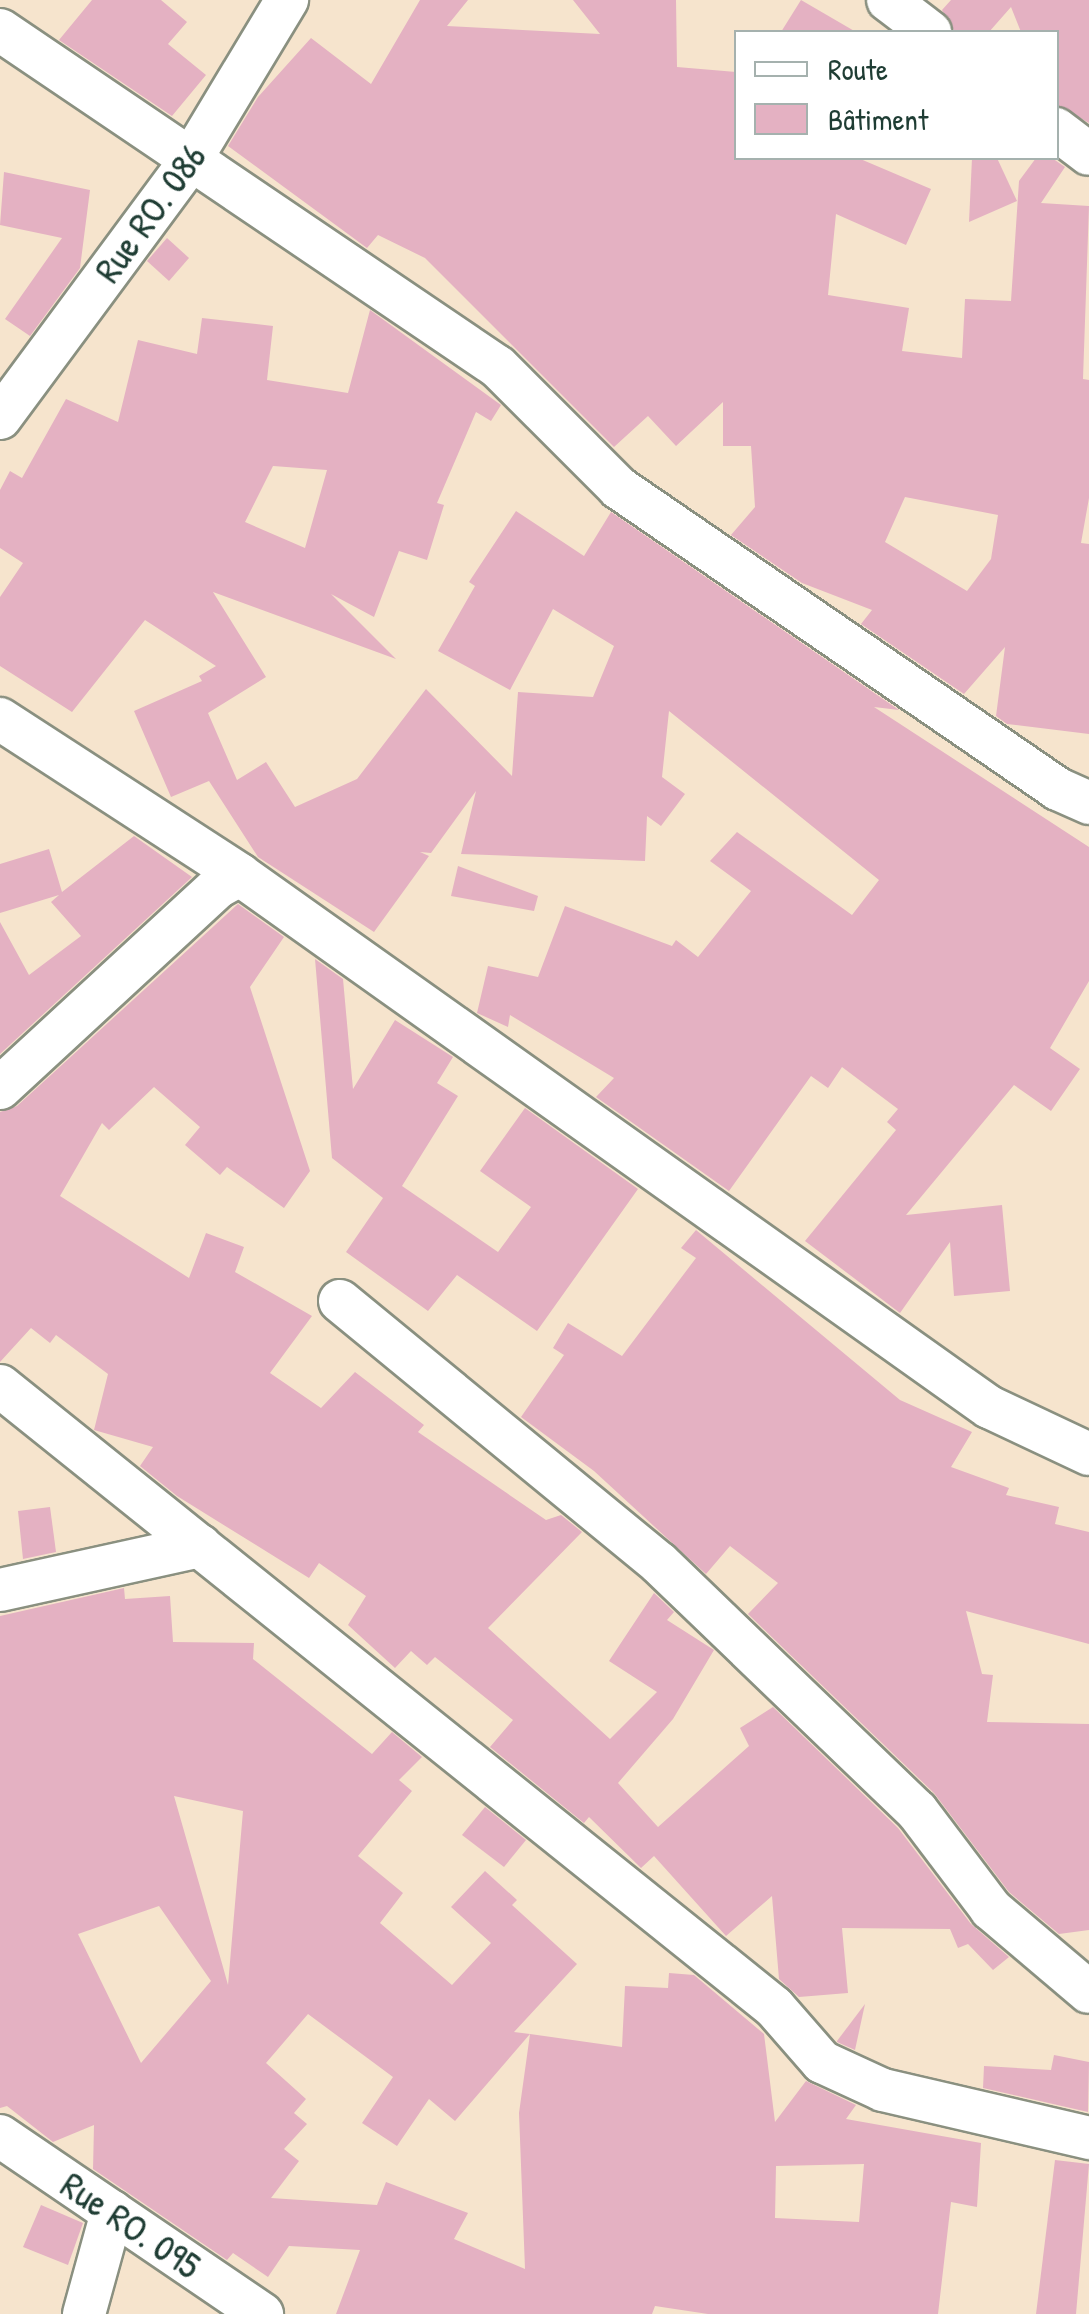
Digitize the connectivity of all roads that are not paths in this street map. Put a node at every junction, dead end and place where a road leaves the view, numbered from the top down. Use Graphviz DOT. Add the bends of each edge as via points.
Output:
graph roads {
  1 [pos="287,0"];
  2 [pos="888,0"];
  3 [pos="0,30"];
  4 [pos="927,30"];
  5 [pos="1059,131"];
  6 [pos="1089,154"];
  7 [pos="188,164"];
  8 [pos="0,418"];
  9 [pos="0,719"];
  10 [pos="1089,803"];
  11 [pos="240,875"];
  12 [pos="0,1088"];
  13 [pos="340,1301"];
  14 [pos="0,1386"];
  15 [pos="1089,1454"];
  16 [pos="200,1546"];
  17 [pos="0,1590"];
  18 [pos="1089,1992"];
  19 [pos="0,2136"];
  20 [pos="1089,2138"];
  21 [pos="112,2212"];
  22 [pos="84,2314"];
  23 [pos="262,2314"];
  1 -- 7 [label="street, Rue RO. 086"];
  2 -- 4 [label="street"];
  3 -- 7 [label="street"];
  5 -- 6 [label="street"];
  7 -- 8 [label="street, Rue RO. 086"];
  7 -- 10 [label="street" via="498,367 618,488 1058,789"];
  9 -- 11 [label="street"];
  11 -- 12 [label="street" via="218,887"];
  11 -- 15 [label="street" via="989,1407"];
  13 -- 18 [label="street" via="659,1563 917,1811 991,1909"];
  14 -- 16 [label="street"];
  16 -- 17 [label="street"];
  16 -- 20 [label="street" via="774,2007 822,2062 883,2090"];
  19 -- 21 [label="street, Rue RO. 095"];
  21 -- 22 [label="street"];
  21 -- 23 [label="street, Rue RO. 095"];
}
